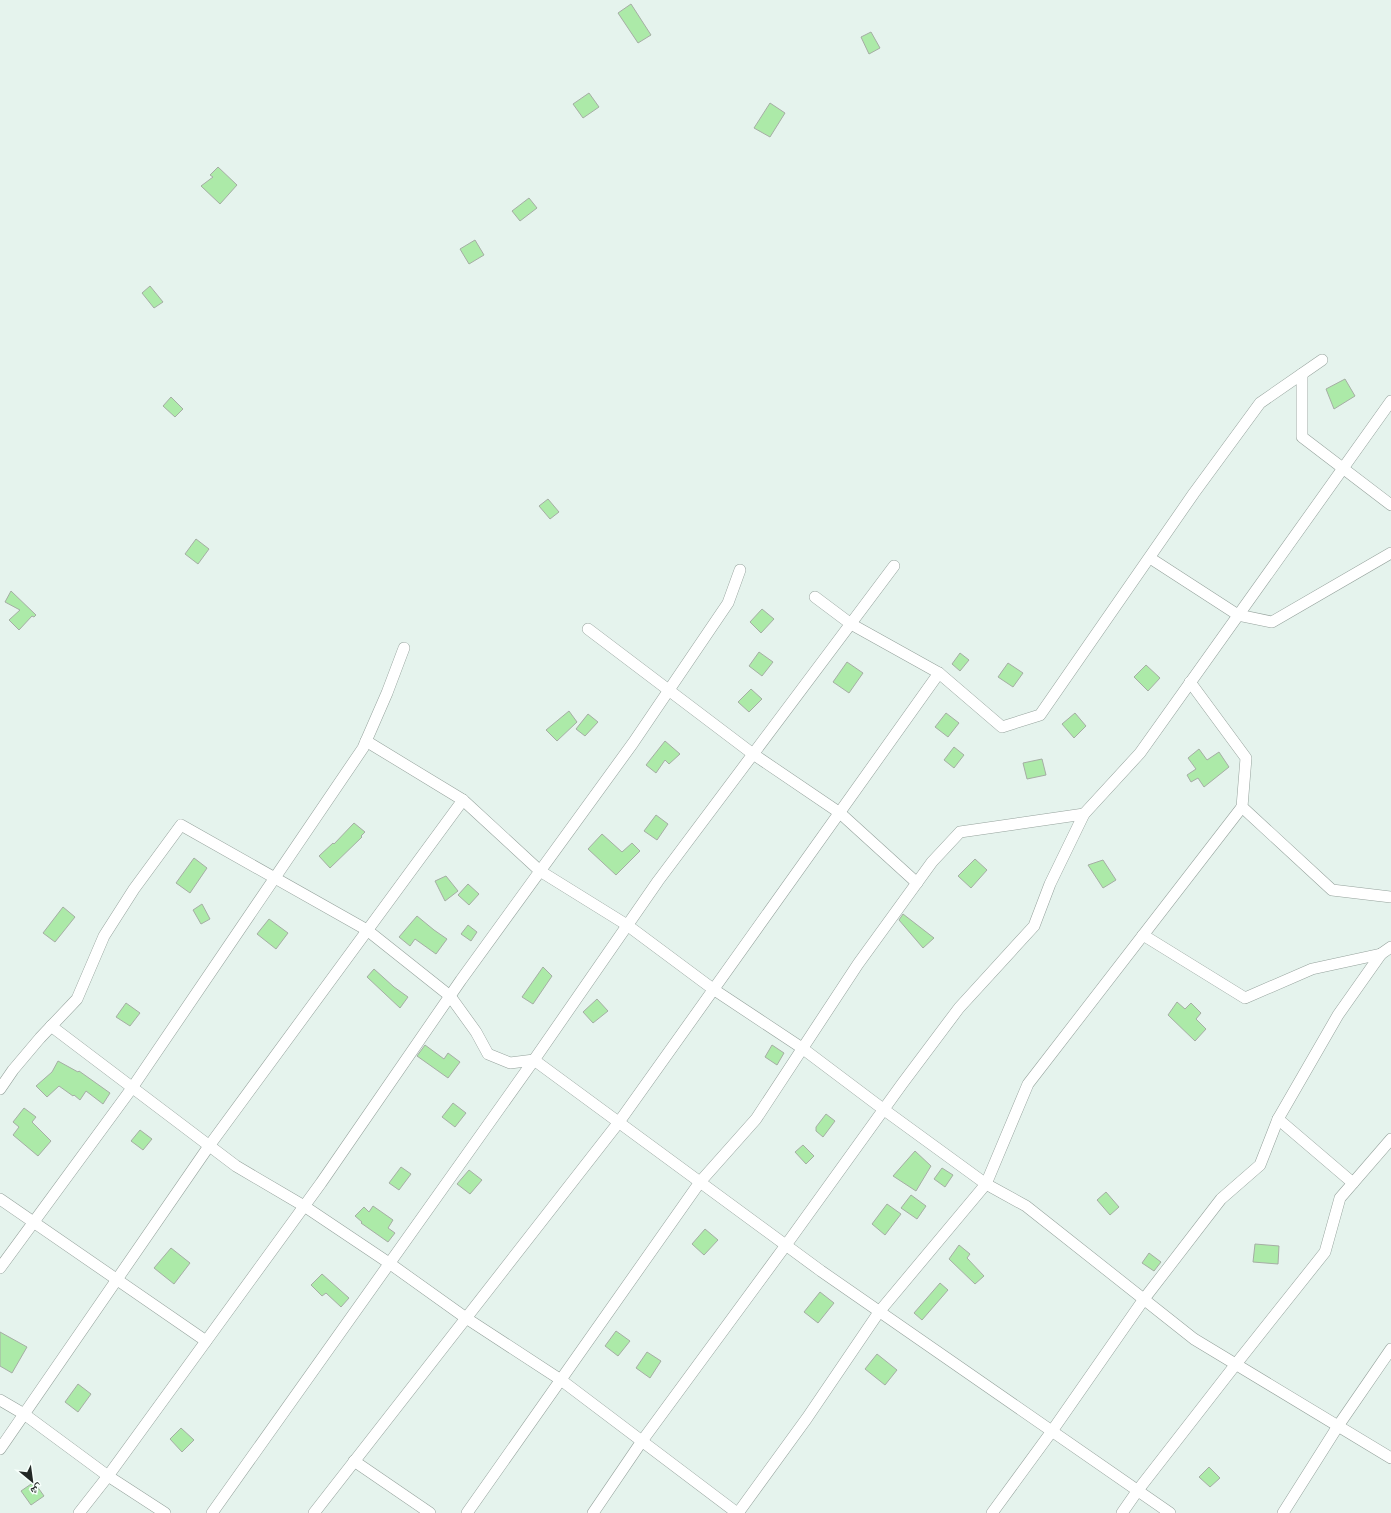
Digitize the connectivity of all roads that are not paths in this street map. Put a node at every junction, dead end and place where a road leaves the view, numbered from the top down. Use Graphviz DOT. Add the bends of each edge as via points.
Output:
graph roads {
  1 [pos="1322,360"];
  2 [pos="1302,374"];
  3 [pos="1391,401"];
  4 [pos="1343,468"];
  5 [pos="1391,505"];
  6 [pos="1391,553"];
  7 [pos="1150,558"];
  8 [pos="894,566"];
  9 [pos="740,570"];
  10 [pos="815,597"];
  11 [pos="1238,615"];
  12 [pos="850,624"];
  13 [pos="588,629"];
  14 [pos="404,648"];
  15 [pos="939,673"];
  16 [pos="1190,682"];
  17 [pos="669,689"];
  18 [pos="366,741"];
  19 [pos="754,754"];
  20 [pos="463,800"];
  21 [pos="1242,807"];
  22 [pos="840,813"];
  23 [pos="1084,814"];
  24 [pos="540,871"];
  25 [pos="275,878"];
  26 [pos="917,883"];
  27 [pos="1391,897"];
  28 [pos="627,925"];
  29 [pos="367,930"];
  30 [pos="1143,935"];
  31 [pos="1391,947"];
  32 [pos="1381,954"];
  33 [pos="714,989"];
  34 [pos="450,996"];
  35 [pos="51,1026"];
  36 [pos="802,1048"];
  37 [pos="534,1060"];
  38 [pos="132,1088"];
  39 [pos="0,1089"];
  40 [pos="883,1110"];
  41 [pos="1278,1119"];
  42 [pos="618,1122"];
  43 [pos="1391,1138"];
  44 [pos="209,1146"];
  45 [pos="700,1182"];
  46 [pos="1353,1183"];
  47 [pos="986,1184"];
  48 [pos="0,1199"];
  49 [pos="304,1206"];
  50 [pos="34,1222"];
  51 [pos="786,1246"];
  52 [pos="389,1263"];
  53 [pos="0,1268"];
  54 [pos="117,1279"];
  55 [pos="1144,1300"];
  56 [pos="879,1312"];
  57 [pos="466,1318"];
  58 [pos="206,1341"];
  59 [pos="1391,1349"];
  60 [pos="1236,1364"];
  61 [pos="561,1380"];
  62 [pos="0,1400"];
  63 [pos="24,1414"];
  64 [pos="1338,1426"];
  65 [pos="1052,1431"];
  66 [pos="642,1441"];
  67 [pos="0,1449"];
  68 [pos="1391,1458"];
  69 [pos="354,1461"];
  70 [pos="108,1476"];
  71 [pos="1138,1490"];
  72 [pos="79,1513"];
  73 [pos="165,1513"];
  74 [pos="212,1513"];
  75 [pos="314,1513"];
  76 [pos="430,1513"];
  77 [pos="467,1513"];
  78 [pos="593,1513"];
  79 [pos="737,1513"];
  80 [pos="992,1513"];
  81 [pos="1122,1513"];
  82 [pos="1170,1513"];
  83 [pos="1283,1513"];
  1 -- 2 [label="street"];
  2 -- 4 [label="street" via="1302,437"];
  2 -- 7 [label="street" via="1260,403"];
  3 -- 4 [label="street"];
  4 -- 5 [label="street"];
  4 -- 11 [label="street"];
  6 -- 11 [label="street" via="1272,622"];
  7 -- 11 [label="street"];
  7 -- 15 [label="street" via="1040,715 1002,727"];
  8 -- 12 [label="street"];
  9 -- 17 [label="street" via="728,603"];
  10 -- 12 [label="street"];
  11 -- 16 [label="street"];
  12 -- 15 [label="street"];
  12 -- 19 [label="street"];
  13 -- 17 [label="street"];
  14 -- 18 [label="street"];
  15 -- 22 [label="street"];
  16 -- 21 [label="street" via="1246,758"];
  16 -- 23 [label="street" via="1140,753"];
  17 -- 19 [label="street"];
  17 -- 24 [label="street"];
  18 -- 20 [label="street"];
  18 -- 25 [label="street"];
  19 -- 22 [label="street"];
  19 -- 28 [label="street"];
  20 -- 24 [label="street"];
  20 -- 29 [label="street"];
  21 -- 27 [label="street" via="1332,890"];
  21 -- 30 [label="street"];
  22 -- 26 [label="street"];
  22 -- 33 [label="street"];
  23 -- 26 [label="street" via="960,832 932,862"];
  23 -- 40 [label="street" via="1050,884 1034,926 959,1008"];
  24 -- 28 [label="street"];
  24 -- 34 [label="street"];
  25 -- 29 [label="street"];
  25 -- 35 [label="street" via="181,825 134,889 104,936 77,999"];
  25 -- 38 [label="street"];
  26 -- 36 [label="street" via="858,964"];
  28 -- 33 [label="street"];
  28 -- 37 [label="street"];
  29 -- 34 [label="street"];
  29 -- 44 [label="street"];
  30 -- 32 [label="street" via="1245,998 1312,969"];
  30 -- 47 [label="street" via="1028,1084"];
  31 -- 32 [label="street"];
  32 -- 41 [label="street" via="1338,1015"];
  33 -- 36 [label="street"];
  33 -- 42 [label="street"];
  34 -- 37 [label="street" via="476,1032 488,1054 510,1063"];
  34 -- 49 [label="street"];
  35 -- 38 [label="street"];
  35 -- 39 [label="street"];
  36 -- 40 [label="street"];
  36 -- 45 [label="street" via="756,1119"];
  37 -- 42 [label="street"];
  37 -- 52 [label="street"];
  38 -- 44 [label="street"];
  38 -- 50 [label="street"];
  40 -- 47 [label="street"];
  40 -- 51 [label="street"];
  41 -- 46 [label="street"];
  41 -- 55 [label="street" via="1260,1165 1221,1199"];
  42 -- 45 [label="street"];
  42 -- 57 [label="street"];
  43 -- 46 [label="street"];
  44 -- 49 [label="street" via="236,1166"];
  44 -- 54 [label="street"];
  45 -- 51 [label="street"];
  45 -- 61 [label="street"];
  46 -- 60 [label="street" via="1340,1198 1325,1252"];
  47 -- 55 [label="street" via="1026,1206"];
  47 -- 56 [label="street"];
  48 -- 50 [label="street"];
  49 -- 52 [label="street"];
  49 -- 58 [label="street"];
  50 -- 53 [label="street"];
  50 -- 54 [label="street"];
  51 -- 56 [label="street"];
  51 -- 66 [label="street"];
  52 -- 57 [label="street"];
  52 -- 74 [label="street"];
  54 -- 58 [label="street"];
  54 -- 63 [label="street"];
  55 -- 60 [label="street" via="1194,1339"];
  55 -- 65 [label="street"];
  56 -- 65 [label="street"];
  56 -- 79 [label="street" via="808,1418"];
  57 -- 61 [label="street"];
  57 -- 69 [label="street"];
  58 -- 70 [label="street"];
  59 -- 64 [label="street"];
  60 -- 64 [label="street"];
  60 -- 71 [label="street"];
  61 -- 66 [label="street"];
  61 -- 77 [label="street"];
  62 -- 63 [label="street"];
  63 -- 67 [label="street"];
  63 -- 70 [label="street"];
  64 -- 68 [label="street"];
  64 -- 83 [label="street"];
  65 -- 71 [label="street"];
  65 -- 80 [label="street"];
  66 -- 78 [label="street"];
  66 -- 79 [label="street"];
  69 -- 75 [label="street"];
  69 -- 76 [label="street"];
  70 -- 72 [label="street"];
  70 -- 73 [label="street"];
  71 -- 81 [label="street"];
  71 -- 82 [label="street"];
}
